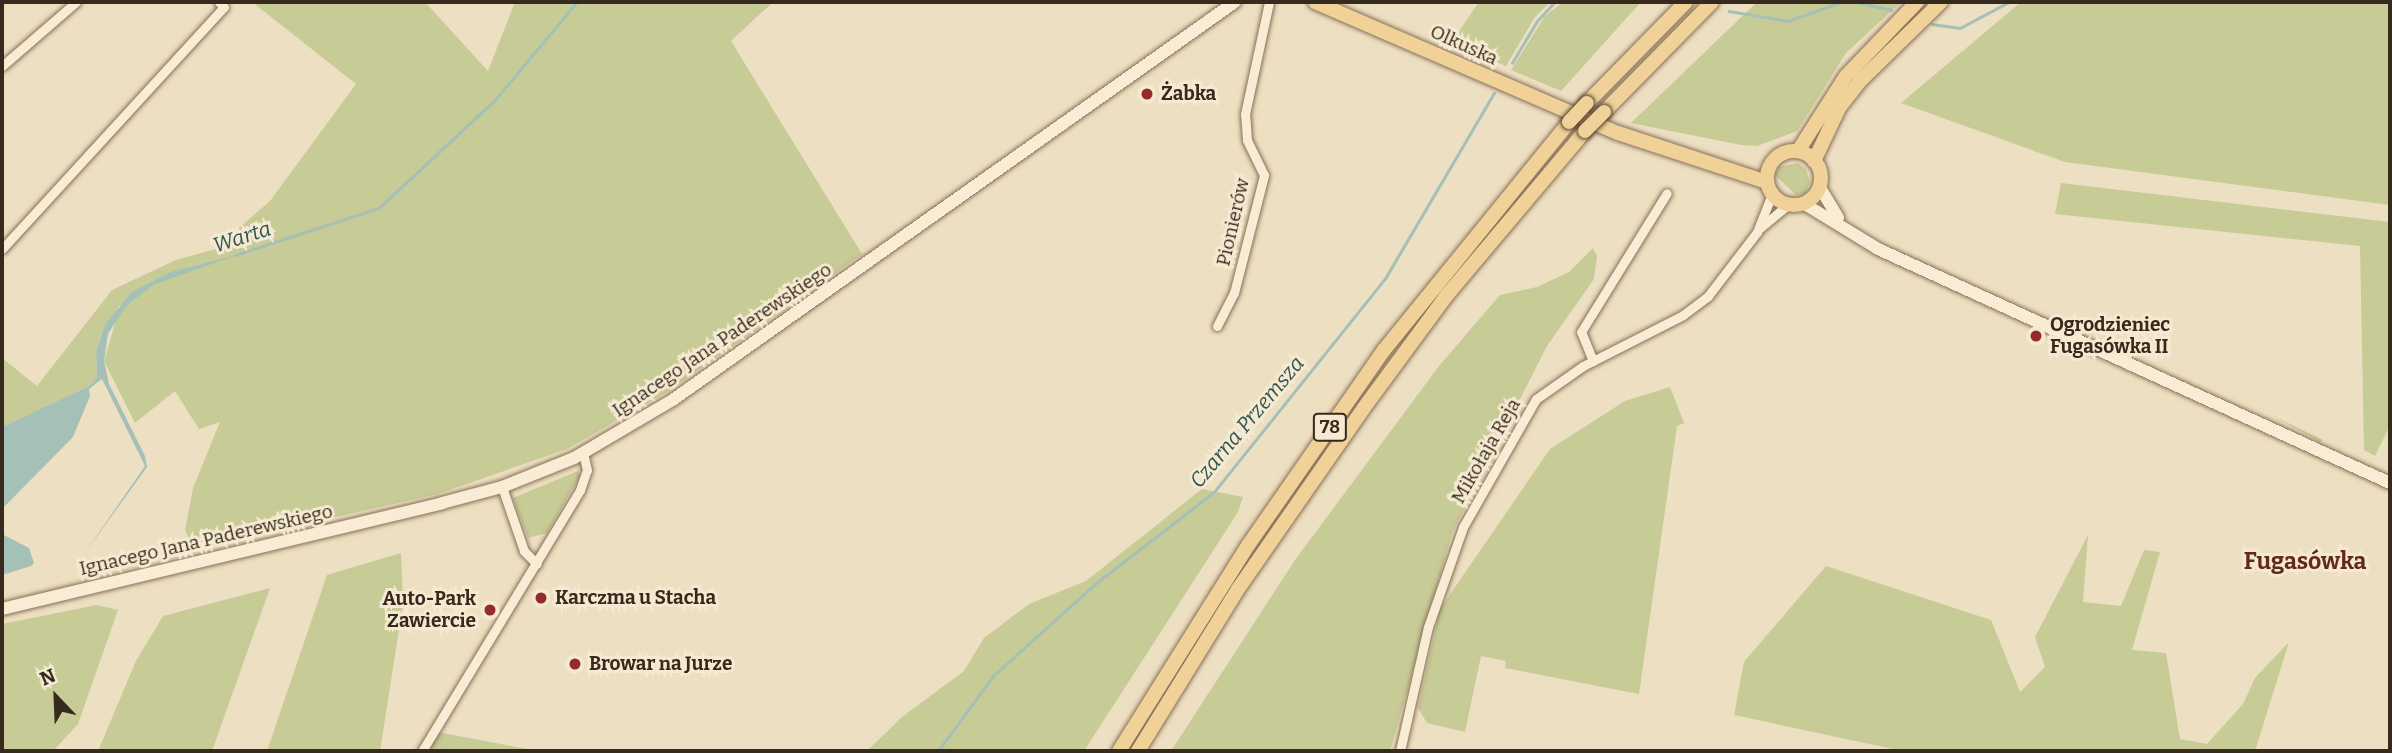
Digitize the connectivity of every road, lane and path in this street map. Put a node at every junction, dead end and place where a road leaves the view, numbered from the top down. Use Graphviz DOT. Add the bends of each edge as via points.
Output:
graph roads {
  1 [pos="76,2"];
  2 [pos="219,2"];
  3 [pos="1235,2"];
  4 [pos="1269,2"];
  5 [pos="1315,2"];
  6 [pos="1334,2"];
  7 [pos="1686,2"];
  8 [pos="1712,2"];
  9 [pos="1917,2"];
  10 [pos="1941,2"];
  11 [pos="1350,13"];
  12 [pos="2,66"];
  13 [pos="1567,116"];
  14 [pos="1603,119"];
  15 [pos="1798,151"];
  16 [pos="1814,161"];
  17 [pos="1716,162"];
  18 [pos="1772,162"];
  19 [pos="1819,186"];
  20 [pos="1769,188"];
  21 [pos="1667,193"];
  22 [pos="1796,204"];
  23 [pos="1845,226"];
  24 [pos="1757,232"];
  25 [pos="2,249"];
  26 [pos="1217,326"];
  27 [pos="1592,361"];
  28 [pos="583,453"];
  29 [pos="2390,483"];
  30 [pos="502,487"];
  31 [pos="537,564"];
  32 [pos="2,609"];
  33 [pos="422,751"];
  34 [pos="1119,751"];
  35 [pos="1138,751"];
  36 [pos="1400,751"];
  1 -- 12 [label="street"];
  2 -- 25 [label="street" via="224,7"];
  3 -- 28 [label="main road, Ignacego Jana Paderewskiego" via="694,386"];
  4 -- 26 [label="street, Pionierów" via="1245,114 1247,140 1264,175 1234,293"];
  5 -- 11 [label="main road, Olkuska"];
  6 -- 11 [label="main road, Olkuska"];
  7 -- 13 [label="main road, 78, bridge" via="1587,103"];
  8 -- 14 [label="main road, 78"];
  9 -- 15 [label="main road" via="1846,76"];
  10 -- 16 [label="main road" via="1860,81 1839,108"];
  11 -- 13 [label="main road, Olkuska"];
  13 -- 14 [label="main road, Olkuska"];
  13 -- 34 [label="main road, 78" via="1384,350 1249,544"];
  14 -- 17 [label="main road, Olkuska"];
  14 -- 35 [label="main road, 78, bridge" via="1586,131 1447,295 1370,399 1238,589"];
  15 -- 16 [label="main road"];
  15 -- 18 [label="main road" via="1787,151"];
  16 -- 19 [label="main road"];
  17 -- 18 [label="main road"];
  17 -- 20 [label="main road"];
  18 -- 20 [label="main road"];
  19 -- 22 [label="main road"];
  19 -- 23 [label="main road"];
  20 -- 22 [label="main road"];
  20 -- 24 [label="street, Mikołaja Reja"];
  21 -- 27 [label="street" via="1581,332"];
  22 -- 23 [label="main road"];
  22 -- 24 [label="street, Mikołaja Reja"];
  23 -- 29 [label="main road" via="1878,249 2022,317"];
  24 -- 27 [label="street, Mikołaja Reja" via="1726,277 1697,306"];
  27 -- 36 [label="street, Mikołaja Reja" via="1536,399 1463,527 1428,627"];
  28 -- 30 [label="main road, Ignacego Jana Paderewskiego"];
  28 -- 31 [label="street" via="585,477"];
  30 -- 31 [label="street" via="524,551"];
  30 -- 32 [label="main road, Ignacego Jana Paderewskiego"];
  31 -- 33 [label="street"];
}
